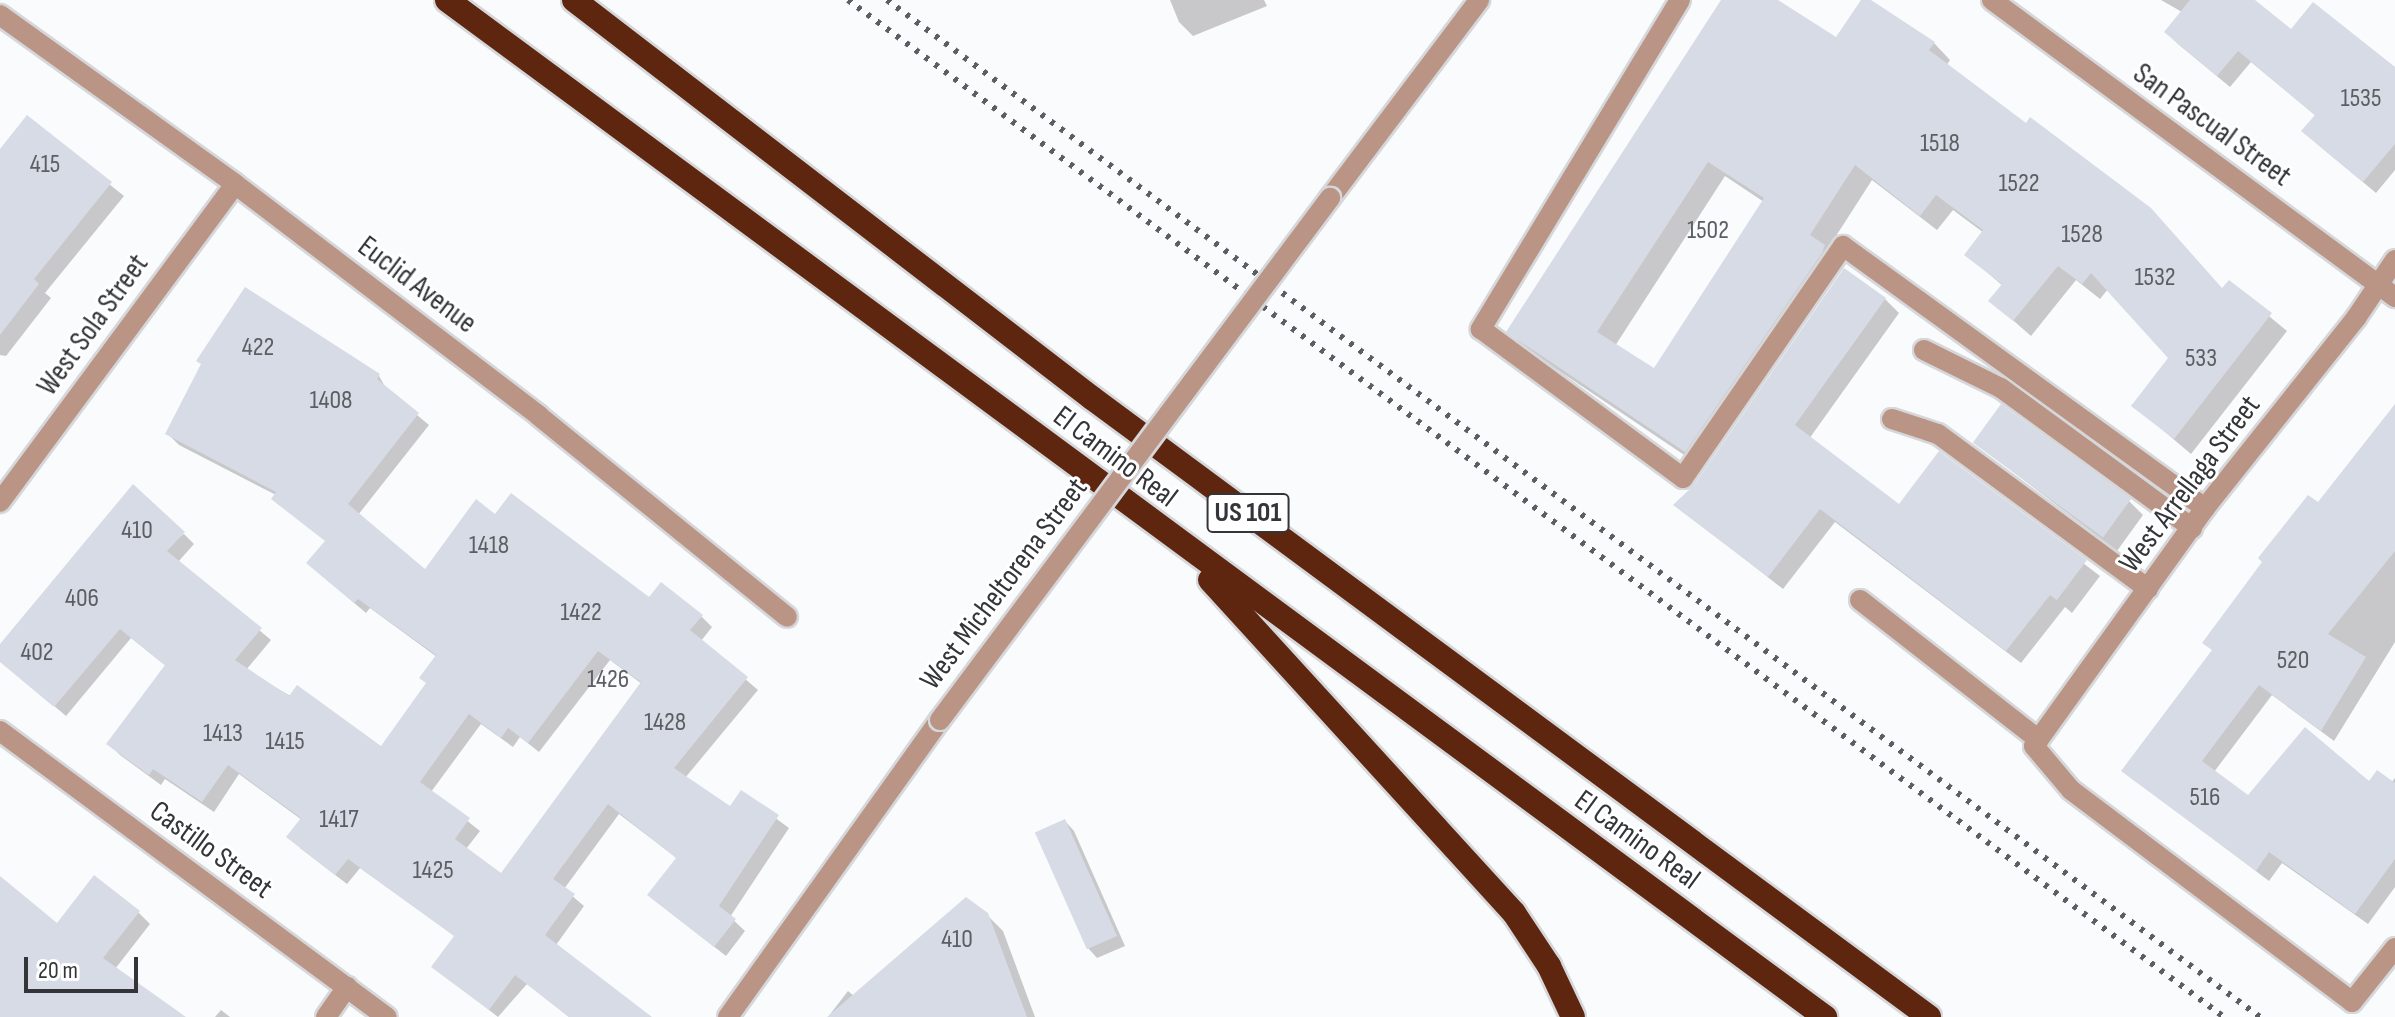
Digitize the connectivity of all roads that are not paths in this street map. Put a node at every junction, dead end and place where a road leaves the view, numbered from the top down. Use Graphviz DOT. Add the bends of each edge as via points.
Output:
graph roads {
  1 [pos="447,0"];
  2 [pos="574,0"];
  3 [pos="1479,0"];
  4 [pos="1680,0"];
  5 [pos="1992,0"];
  6 [pos="0,15"];
  7 [pos="235,184"];
  8 [pos="2395,260"];
  9 [pos="2378,284"];
  10 [pos="2395,297"];
  11 [pos="1924,350"];
  12 [pos="1892,419"];
  13 [pos="0,502"];
  14 [pos="2205,508"];
  15 [pos="2192,528"];
  16 [pos="1173,540"];
  17 [pos="2148,589"];
  18 [pos="1860,600"];
  19 [pos="787,617"];
  20 [pos="0,731"];
  21 [pos="2037,743"];
  22 [pos="2395,948"];
  23 [pos="347,987"];
  24 [pos="326,1017"];
  25 [pos="387,1017"];
  26 [pos="728,1017"];
  27 [pos="1573,1017"];
  28 [pos="1825,1017"];
  29 [pos="1929,1017"];
  1 -- 16 [label="highway, El Camino Real / US 101"];
  2 -- 29 [label="highway, El Camino Real / US 101" via="1092,398"];
  3 -- 26 [label="street, West Micheltorena Street, bridge" via="940,720"];
  4 -- 14 [label="street" via="1481,329 1683,478 1843,246"];
  5 -- 9 [label="street, San Pascual Street"];
  6 -- 7 [label="street, Euclid Avenue"];
  7 -- 13 [label="street, West Sola Street"];
  7 -- 19 [label="street, Euclid Avenue" via="539,416"];
  8 -- 9 [label="street, West Arrellaga Street"];
  9 -- 10 [label="street, San Pascual Street"];
  9 -- 14 [label="street, West Arrellaga Street"];
  11 -- 15 [label="street" via="2001,388"];
  12 -- 17 [label="street" via="1938,434"];
  14 -- 15 [label="street, West Arrellaga Street"];
  15 -- 17 [label="street, West Arrellaga Street"];
  16 -- 27 [label="highway" via="1514,913 1549,966"];
  16 -- 28 [label="highway, El Camino Real / US 101"];
  17 -- 21 [label="street, West Arrellaga Street"];
  18 -- 21 [label="street"];
  20 -- 23 [label="street, Castillo Street"];
  21 -- 22 [label="street" via="2071,790 2352,1002"];
  23 -- 24 [label="street"];
  23 -- 25 [label="street, Castillo Street"];
}
